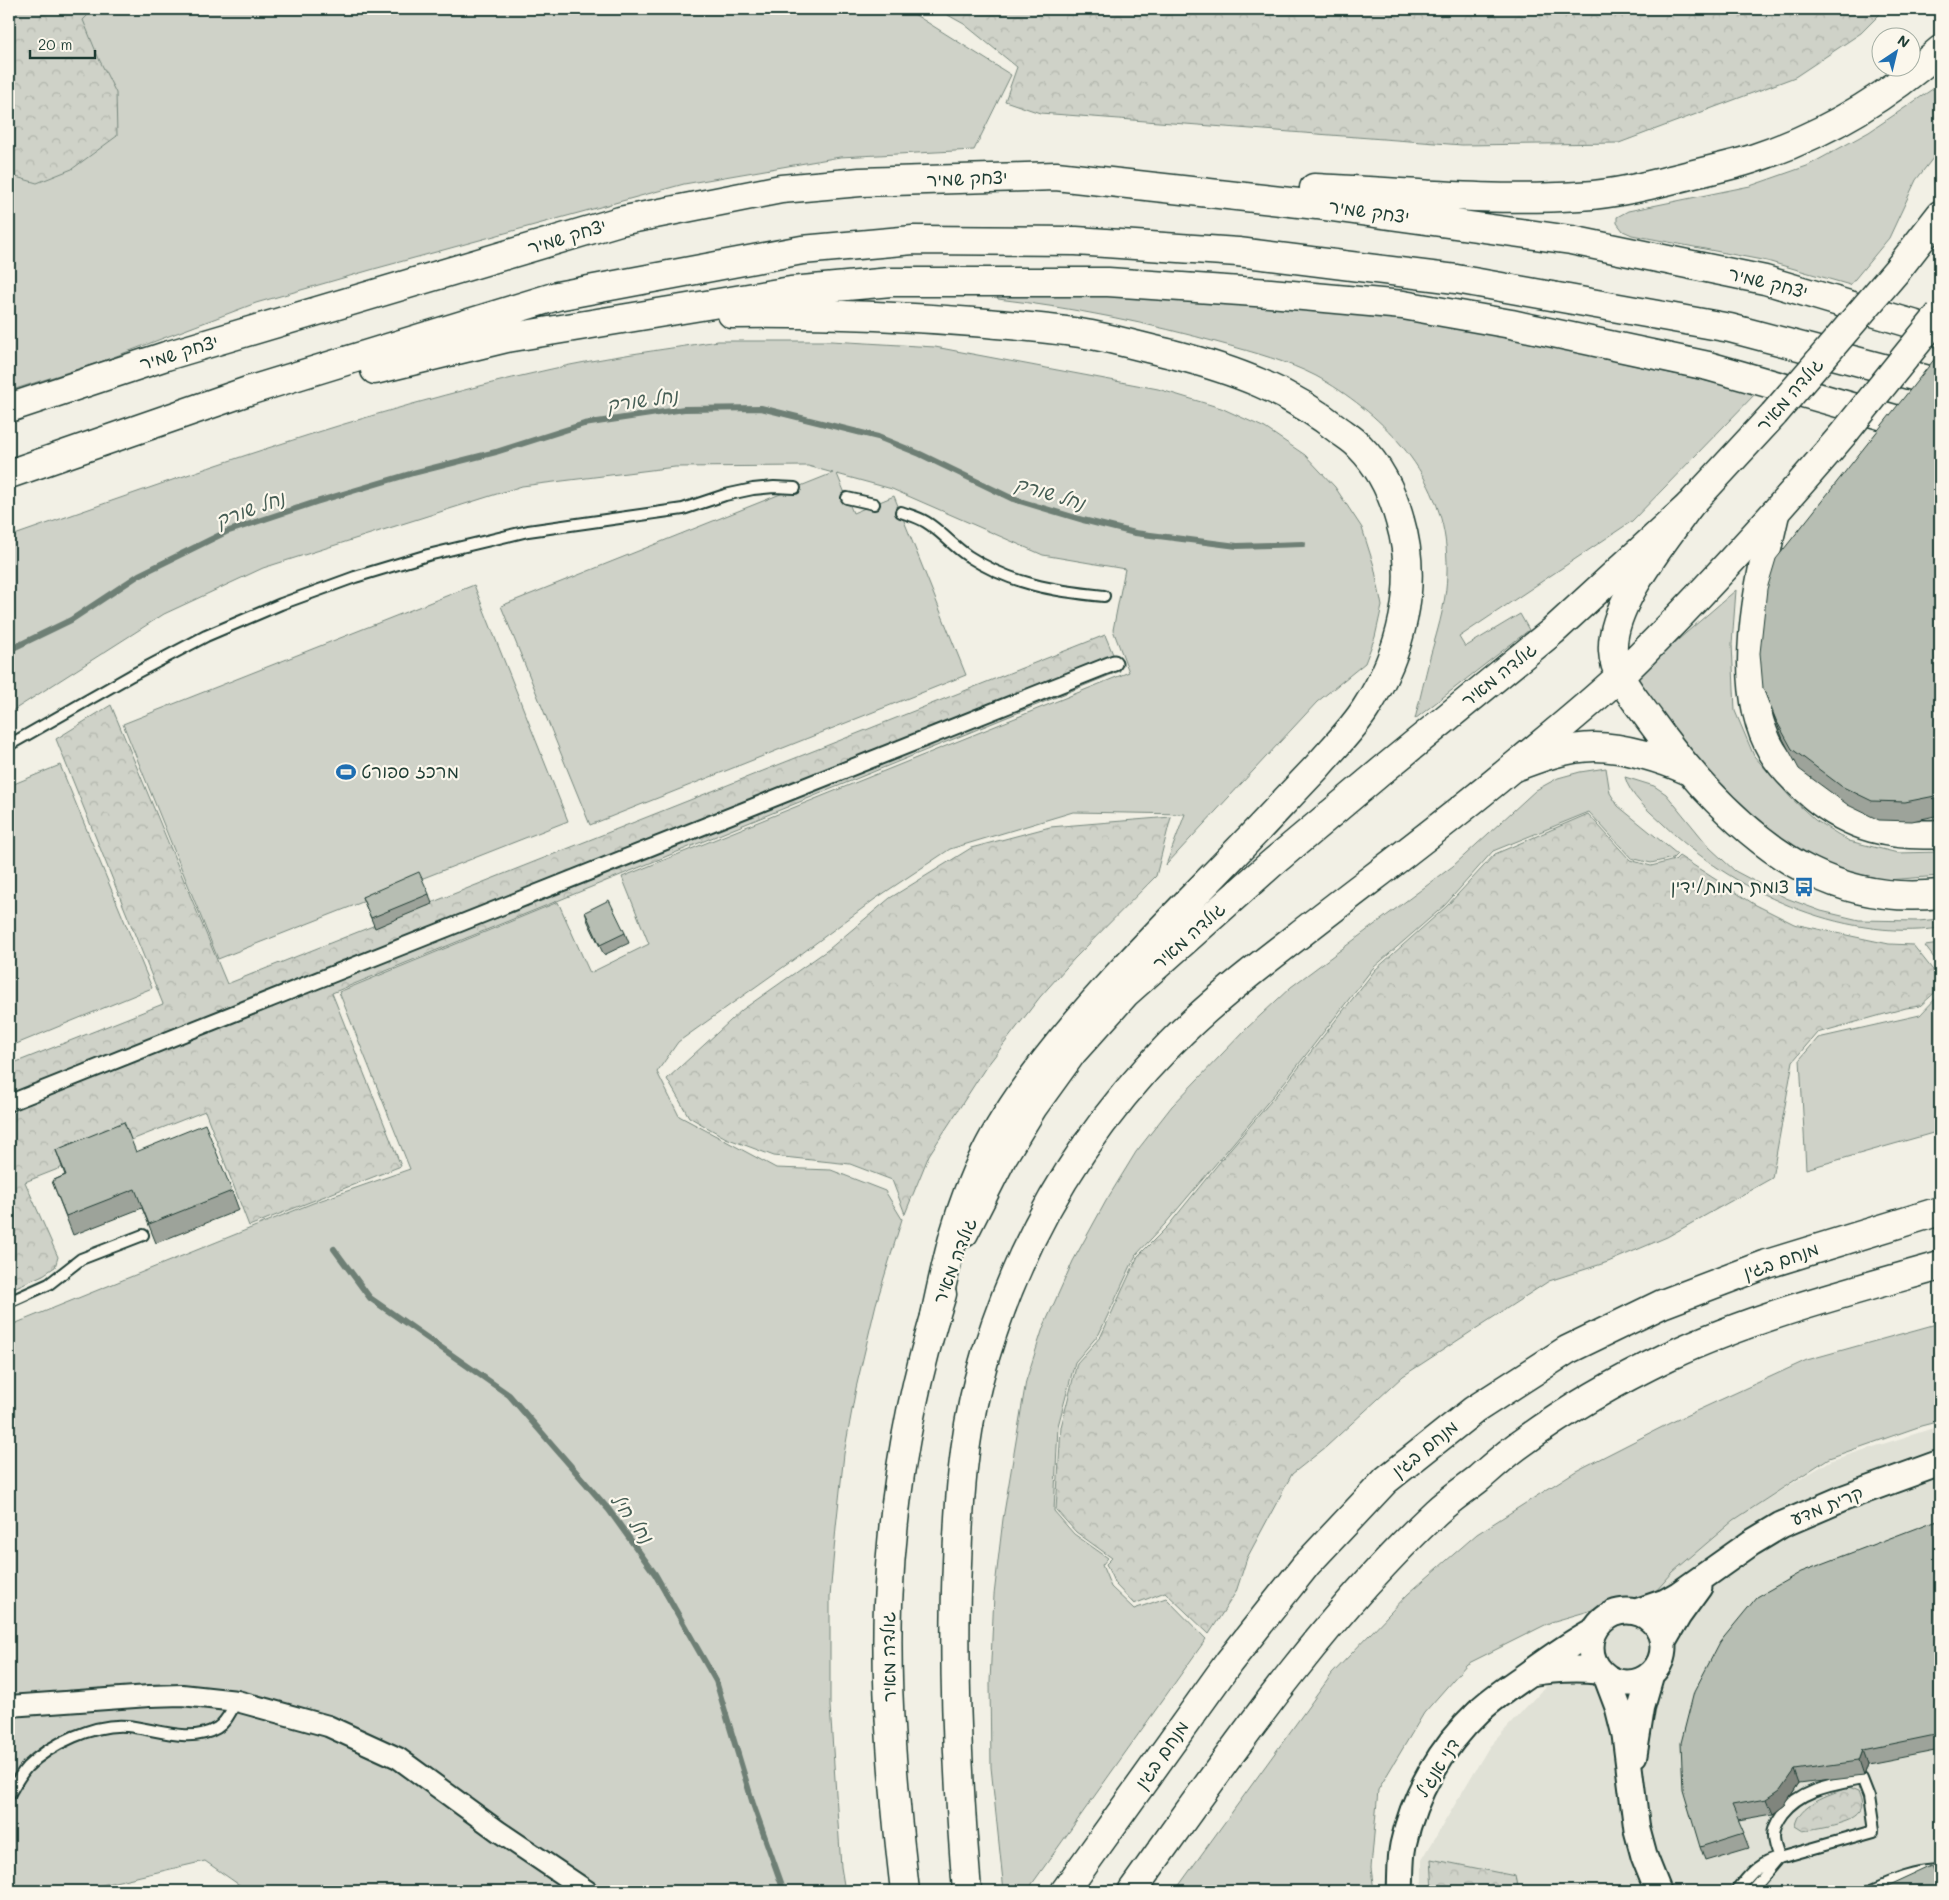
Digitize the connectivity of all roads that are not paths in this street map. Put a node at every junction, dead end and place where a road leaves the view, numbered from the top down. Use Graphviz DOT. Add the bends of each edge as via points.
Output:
graph roads {
  1 [pos="1940,50"];
  2 [pos="1056,176"];
  3 [pos="1940,215"];
  4 [pos="1940,314"];
  5 [pos="613,320"];
  6 [pos="1940,332"];
  7 [pos="1940,384"];
  8 [pos="9,408"];
  9 [pos="1940,432"];
  10 [pos="79,450"];
  11 [pos="9,474"];
  12 [pos="795,488"];
  13 [pos="847,498"];
  14 [pos="874,504"];
  15 [pos="1689,506"];
  16 [pos="900,512"];
  17 [pos="1776,514"];
  18 [pos="1104,596"];
  19 [pos="1114,663"];
  20 [pos="1620,676"];
  21 [pos="9,745"];
  22 [pos="1512,768"];
  23 [pos="1690,772"];
  24 [pos="1940,834"];
  25 [pos="1940,894"];
  26 [pos="9,1102"];
  27 [pos="1940,1211"];
  28 [pos="143,1235"];
  29 [pos="1940,1266"];
  30 [pos="9,1302"];
  31 [pos="935,1316"];
  32 [pos="1940,1463"];
  33 [pos="1722,1564"];
  34 [pos="1636,1612"];
  35 [pos="1595,1630"];
  36 [pos="1663,1642"];
  37 [pos="1528,1674"];
  38 [pos="1602,1674"];
  39 [pos="1651,1674"];
  40 [pos="237,1701"];
  41 [pos="9,1706"];
  42 [pos="1632,1777"];
  43 [pos="9,1795"];
  44 [pos="1779,1858"];
  45 [pos="1940,1871"];
  46 [pos="587,1891"];
  47 [pos="905,1891"];
  48 [pos="968,1891"];
  49 [pos="1065,1891"];
  50 [pos="1132,1891"];
  51 [pos="1400,1891"];
  52 [pos="1658,1891"];
  53 [pos="1736,1891"];
  54 [pos="1752,1891"];
  55 [pos="1870,1891"];
  1 -- 2 [label="main road" via="1912,75 1858,113 1814,134 1752,160 1625,191 1531,198"];
  2 -- 6 [label="main road, יצחק שמיר" via="1317,205 1571,240 1764,280"];
  2 -- 8 [label="main road, יצחק שמיר" via="860,182 782,189 620,221 166,356"];
  3 -- 15 [label="main road, גולדה מאיר, bridge" via="1774,414"];
  4 -- 17 [label="main road, bridge"];
  5 -- 9 [label="main road" via="791,291 891,282 1108,282 1270,293 1403,305 1511,324 1708,366"];
  5 -- 10 [label="main road" via="507,338 396,364"];
  5 -- 31 [label="main road" via="709,314 808,313 918,317 1082,333 1132,344 1244,376 1288,395 1361,448 1385,481 1398,514 1406,542 1408,582 1403,621 1387,669 1365,710 1282,804 1126,966 1024,1088 986,1152 966,1197 950,1243"];
  7 -- 10 [label="main road" via="1730,328 1456,279 1238,252 1076,241 914,240 802,250 557,296 248,391"];
  10 -- 11 [label="main road"];
  12 -- 21 [label="lane" via="753,489 683,509 528,531 428,555 355,577 206,636"];
  13 -- 14 [label="lane"];
  15 -- 20 [label="main road" via="1634,584 1620,616 1612,651"];
  15 -- 31 [label="main road, גולדה מאיר" via="1553,631 1278,858 1126,994 1072,1053 1002,1158 970,1219"];
  16 -- 18 [label="lane" via="924,521 956,547 996,572 1026,584"];
  17 -- 20 [label="main road"];
  17 -- 24 [label="main road" via="1757,596 1752,656 1752,683 1760,723 1772,751 1798,783 1828,808 1870,829 1912,836"];
  19 -- 26 [label="street"];
  20 -- 22 [label="main road"];
  20 -- 23 [label="main road" via="1659,734"];
  22 -- 23 [label="main road" via="1560,752 1596,747 1639,754"];
  22 -- 48 [label="main road" via="1242,979 1170,1044 1090,1140 1057,1188 1032,1236 995,1326 978,1384 959,1515 954,1627 959,1770"];
  23 -- 25 [label="main road" via="1751,834 1790,862 1831,881 1868,892 1918,896"];
  27 -- 49 [label="main road, מנחם בגין" via="1767,1264 1662,1304 1566,1350 1474,1410 1386,1480 1306,1565 1229,1662"];
  28 -- 30 [label="lane" via="81,1259 49,1284"];
  29 -- 50 [label="main road" via="1747,1325 1670,1356 1594,1396 1523,1442 1437,1511 1366,1585 1257,1717"];
  31 -- 47 [label="main road, גולדה מאיר" via="905,1443 894,1519 888,1604 893,1769"];
  32 -- 33 [label="street, קרית מדע" via="1788,1521"];
  33 -- 34 [label="street, קרית מדע" via="1665,1602"];
  33 -- 36 [label="street, קרית מדע" via="1688,1602"];
  34 -- 35 [label="street" via="1608,1616"];
  34 -- 36 [label="street" via="1654,1623"];
  35 -- 37 [label="street, דני אנג'ל" via="1569,1644"];
  35 -- 38 [label="street" via="1590,1650"];
  36 -- 39 [label="street" via="1660,1660"];
  37 -- 38 [label="street, דני אנג'ל" via="1552,1669"];
  37 -- 51 [label="street, דני אנג'ל" via="1480,1710 1450,1743 1428,1778 1413,1809 1403,1847"];
  38 -- 39 [label="street" via="1630,1684"];
  38 -- 42 [label="street" via="1618,1707"];
  39 -- 42 [label="street" via="1636,1734"];
  40 -- 41 [label="street" via="182,1695"];
  40 -- 43 [label="lane" via="224,1723 208,1732 181,1735 125,1726 86,1733 61,1742 26,1767"];
  40 -- 46 [label="street" via="328,1726 398,1758"];
  42 -- 52 [label="street" via="1638,1830"];
  44 -- 44 [label="lane" via="1773,1835 1776,1822 1788,1807 1800,1797 1828,1786 1862,1779 1874,1831"];
  44 -- 53 [label="lane" via="1756,1868"];
  44 -- 54 [label="lane"];
  45 -- 55 [label="lane" via="1926,1871 1896,1879"];
}
